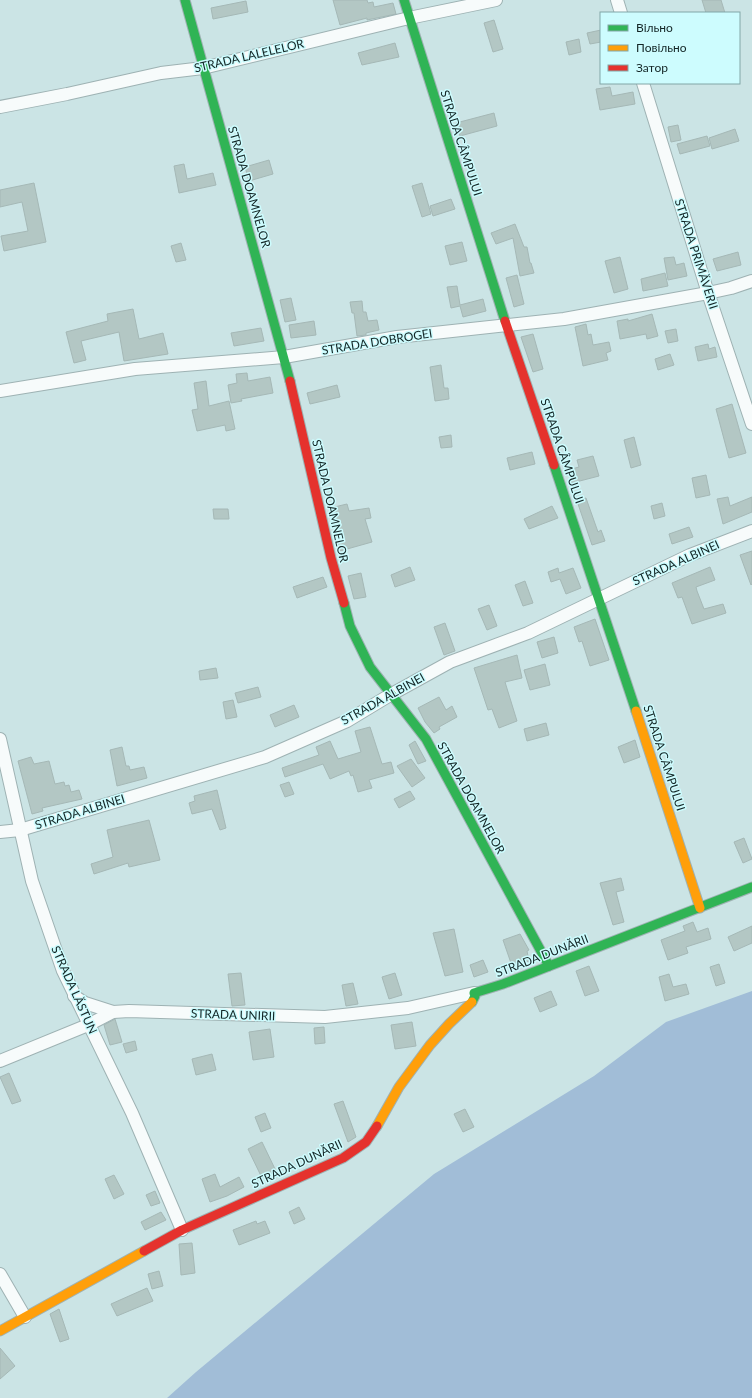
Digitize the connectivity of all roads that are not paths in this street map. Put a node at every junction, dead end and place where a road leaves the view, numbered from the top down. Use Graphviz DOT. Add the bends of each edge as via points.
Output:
graph roads {
  1 [pos="185,0"];
  2 [pos="404,0"];
  3 [pos="496,0"];
  4 [pos="617,0"];
  5 [pos="621,12"];
  6 [pos="409,18"];
  7 [pos="203,68"];
  8 [pos="643,84"];
  9 [pos="0,106"];
  10 [pos="752,281"];
  11 [pos="708,292"];
  12 [pos="507,326"];
  13 [pos="284,357"];
  14 [pos="0,391"];
  15 [pos="752,424"];
  16 [pos="752,530"];
  17 [pos="599,598"];
  18 [pos="390,695"];
  19 [pos="0,739"];
  20 [pos="20,830"];
  21 [pos="0,832"];
  22 [pos="752,887"];
  23 [pos="700,908"];
  24 [pos="549,966"];
  25 [pos="474,993"];
  26 [pos="74,996"];
  27 [pos="113,1012"];
  28 [pos="88,1025"];
  29 [pos="0,1061"];
  30 [pos="182,1230"];
  31 [pos="0,1274"];
  32 [pos="25,1318"];
  33 [pos="0,1331"];
  1 -- 7 [label="street, STRADA DOAMNELOR"];
  2 -- 6 [label="street, STRADA CÂMPULUI"];
  3 -- 6 [label="street, STRADA LALELELOR"];
  4 -- 5 [label="street"];
  6 -- 7 [label="street, STRADA LALELELOR"];
  6 -- 12 [label="street, STRADA CÂMPULUI"];
  7 -- 9 [label="street, STRADA LALELELOR"];
  7 -- 13 [label="street, STRADA DOAMNELOR"];
  8 -- 11 [label="street, STRADA PRIMĂVERII"];
  10 -- 11 [label="street, STRADA DOBROGEI"];
  11 -- 12 [label="street, STRADA DOBROGEI" via="564,319"];
  11 -- 15 [label="street, STRADA PRIMĂVERII"];
  12 -- 13 [label="street, STRADA DOBROGEI" via="397,337"];
  12 -- 17 [label="street, STRADA CÂMPULUI"];
  13 -- 14 [label="street, STRADA DOBROGEI" via="136,369"];
  13 -- 18 [label="street, STRADA DOAMNELOR" via="331,558 350,626 370,667"];
  16 -- 17 [label="street, STRADA ALBINEI" via="690,555"];
  17 -- 18 [label="street, STRADA ALBINEI" via="528,633 450,662"];
  17 -- 23 [label="street, STRADA CÂMPULUI"];
  18 -- 20 [label="street, STRADA ALBINEI" via="347,721 265,756"];
  18 -- 24 [label="street, STRADA DOAMNELOR" via="426,740"];
  19 -- 20 [label="street, STRADA LĂSTUN"];
  20 -- 21 [label="street, STRADA ALBINEI"];
  20 -- 26 [label="street, STRADA LĂSTUN" via="32,880"];
  22 -- 23 [label="street, STRADA DUNĂRII"];
  23 -- 24 [label="street, STRADA DUNĂRII"];
  24 -- 25 [label="street, STRADA DUNĂRII"];
  25 -- 27 [label="street, STRADA UNIRII" via="408,1008 326,1017"];
  25 -- 30 [label="street, STRADA DUNĂRII" via="472,1002 430,1045 398,1087 366,1142 343,1158"];
  26 -- 27 [label="street" via="85,1003"];
  26 -- 28 [label="street, STRADA LĂSTUN"];
  27 -- 28 [label="street, STRADA UNIRII"];
  28 -- 29 [label="street, STRADA UNIRII"];
  28 -- 30 [label="street, STRADA LĂSTUN" via="132,1113"];
  30 -- 32 [label="street, STRADA DUNĂRII"];
  31 -- 32 [label="street"];
  32 -- 33 [label="street, STRADA DUNĂRII"];
}
